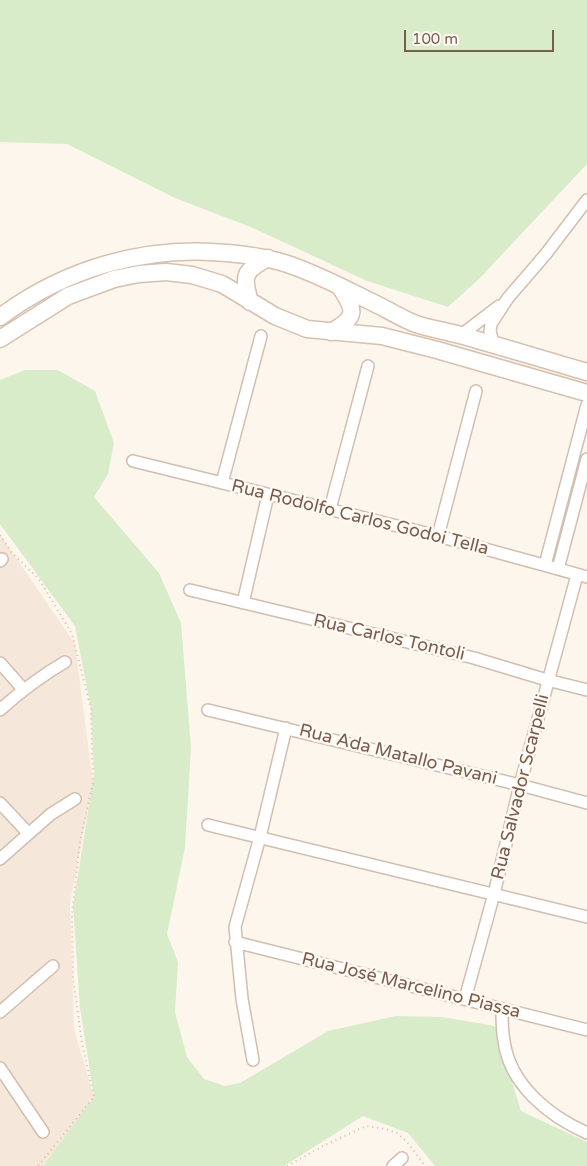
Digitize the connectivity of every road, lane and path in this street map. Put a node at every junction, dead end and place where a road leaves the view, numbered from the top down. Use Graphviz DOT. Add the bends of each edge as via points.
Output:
graph roads {
  1 [pos="587,200"];
  2 [pos="268,258"];
  3 [pos="338,286"];
  4 [pos="508,298"];
  5 [pos="250,302"];
  6 [pos="0,317"];
  7 [pos="331,332"];
  8 [pos="461,335"];
  9 [pos="260,336"];
  10 [pos="0,339"];
  11 [pos="494,346"];
  12 [pos="368,366"];
  13 [pos="587,372"];
  14 [pos="476,391"];
  15 [pos="587,393"];
  16 [pos="587,405"];
  17 [pos="587,460"];
  18 [pos="133,461"];
  19 [pos="222,483"];
  20 [pos="268,494"];
  21 [pos="330,509"];
  22 [pos="0,534"];
  23 [pos="438,536"];
  24 [pos="545,565"];
  25 [pos="558,569"];
  26 [pos="582,576"];
  27 [pos="190,590"];
  28 [pos="243,603"];
  29 [pos="65,662"];
  30 [pos="0,663"];
  31 [pos="548,680"];
  32 [pos="23,689"];
  33 [pos="587,690"];
  34 [pos="0,710"];
  35 [pos="208,710"];
  36 [pos="286,728"];
  37 [pos="520,785"];
  38 [pos="75,799"];
  39 [pos="0,802"];
  40 [pos="587,803"];
  41 [pos="208,825"];
  42 [pos="28,833"];
  43 [pos="260,837"];
  44 [pos="0,859"];
  45 [pos="494,894"];
  46 [pos="587,917"];
  47 [pos="235,942"];
  48 [pos="53,966"];
  49 [pos="465,999"];
  50 [pos="1,1009"];
  51 [pos="502,1010"];
  52 [pos="587,1030"];
  53 [pos="253,1060"];
  54 [pos="0,1068"];
  55 [pos="43,1132"];
  56 [pos="587,1133"];
  57 [pos="402,1158"];
  58 [pos="38,1166"];
  59 [pos="287,1166"];
  60 [pos="393,1166"];
  61 [pos="425,1166"];
  1 -- 4 [label="street"];
  2 -- 3 [label="main road"];
  2 -- 5 [label="main road" via="246,274"];
  2 -- 6 [label="main road" via="202,251 123,259 60,281"];
  3 -- 7 [label="main road" via="351,303 352,311 345,324"];
  3 -- 8 [label="main road" via="416,324"];
  4 -- 8 [label="street"];
  4 -- 11 [label="street" via="491,324"];
  5 -- 7 [label="main road" via="307,329"];
  5 -- 10 [label="main road" via="222,284 192,275 166,272 139,274 114,279 68,296"];
  7 -- 15 [label="main road" via="382,336"];
  8 -- 11 [label="main road"];
  9 -- 19 [label="street"];
  11 -- 13 [label="main road"];
  12 -- 21 [label="street"];
  14 -- 23 [label="street"];
  16 -- 24 [label="street"];
  17 -- 25 [label="street"];
  18 -- 19 [label="street, Rua Rodolfo Carlos Godoi Tella"];
  19 -- 20 [label="street, Rua Rodolfo Carlos Godoi Tella"];
  20 -- 21 [label="street, Rua Rodolfo Carlos Godoi Tella"];
  20 -- 28 [label="street"];
  21 -- 23 [label="street, Rua Rodolfo Carlos Godoi Tella"];
  22 -- 58 [label="path" via="12,553 39,580 72,634 90,708 93,783 80,841 72,924 73,979 94,1097"];
  23 -- 24 [label="street, Rua Rodolfo Carlos Godoi Tella"];
  24 -- 25 [label="street, Rua Rodolfo Carlos Godoi Tella"];
  25 -- 26 [label="street, Rua Rodolfo Carlos Godoi Tella"];
  26 -- 31 [label="street, Rua Salvador Scarpelli"];
  27 -- 28 [label="street, Rua Carlos Tontoli"];
  28 -- 31 [label="street, Rua Carlos Tontoli" via="474,658"];
  29 -- 32 [label="street"];
  30 -- 32 [label="street"];
  31 -- 33 [label="street, Rua Carlos Tontoli"];
  31 -- 37 [label="street, Rua Salvador Scarpelli"];
  32 -- 34 [label="street"];
  35 -- 36 [label="street, Rua Ada Matallo Pavani"];
  36 -- 37 [label="street, Rua Ada Matallo Pavani"];
  36 -- 43 [label="street"];
  37 -- 40 [label="street, Rua Ada Matallo Pavani"];
  37 -- 45 [label="street, Rua Salvador Scarpelli"];
  38 -- 42 [label="street"];
  39 -- 42 [label="street"];
  41 -- 43 [label="street"];
  42 -- 44 [label="street"];
  43 -- 45 [label="street"];
  43 -- 47 [label="street" via="239,908"];
  45 -- 46 [label="street"];
  45 -- 49 [label="street, Rua Salvador Scarpelli"];
  47 -- 49 [label="street, Rua José Marcelino Piassa"];
  47 -- 53 [label="street"];
  48 -- 50 [label="street"];
  49 -- 51 [label="street, Rua José Marcelino Piassa"];
  51 -- 52 [label="street, Rua José Marcelino Piassa"];
  51 -- 56 [label="street" via="504,1042 519,1080 548,1111"];
  54 -- 55 [label="street"];
  57 -- 60 [label="street"];
  59 -- 61 [label="path" via="366,1126 397,1133"];
}
